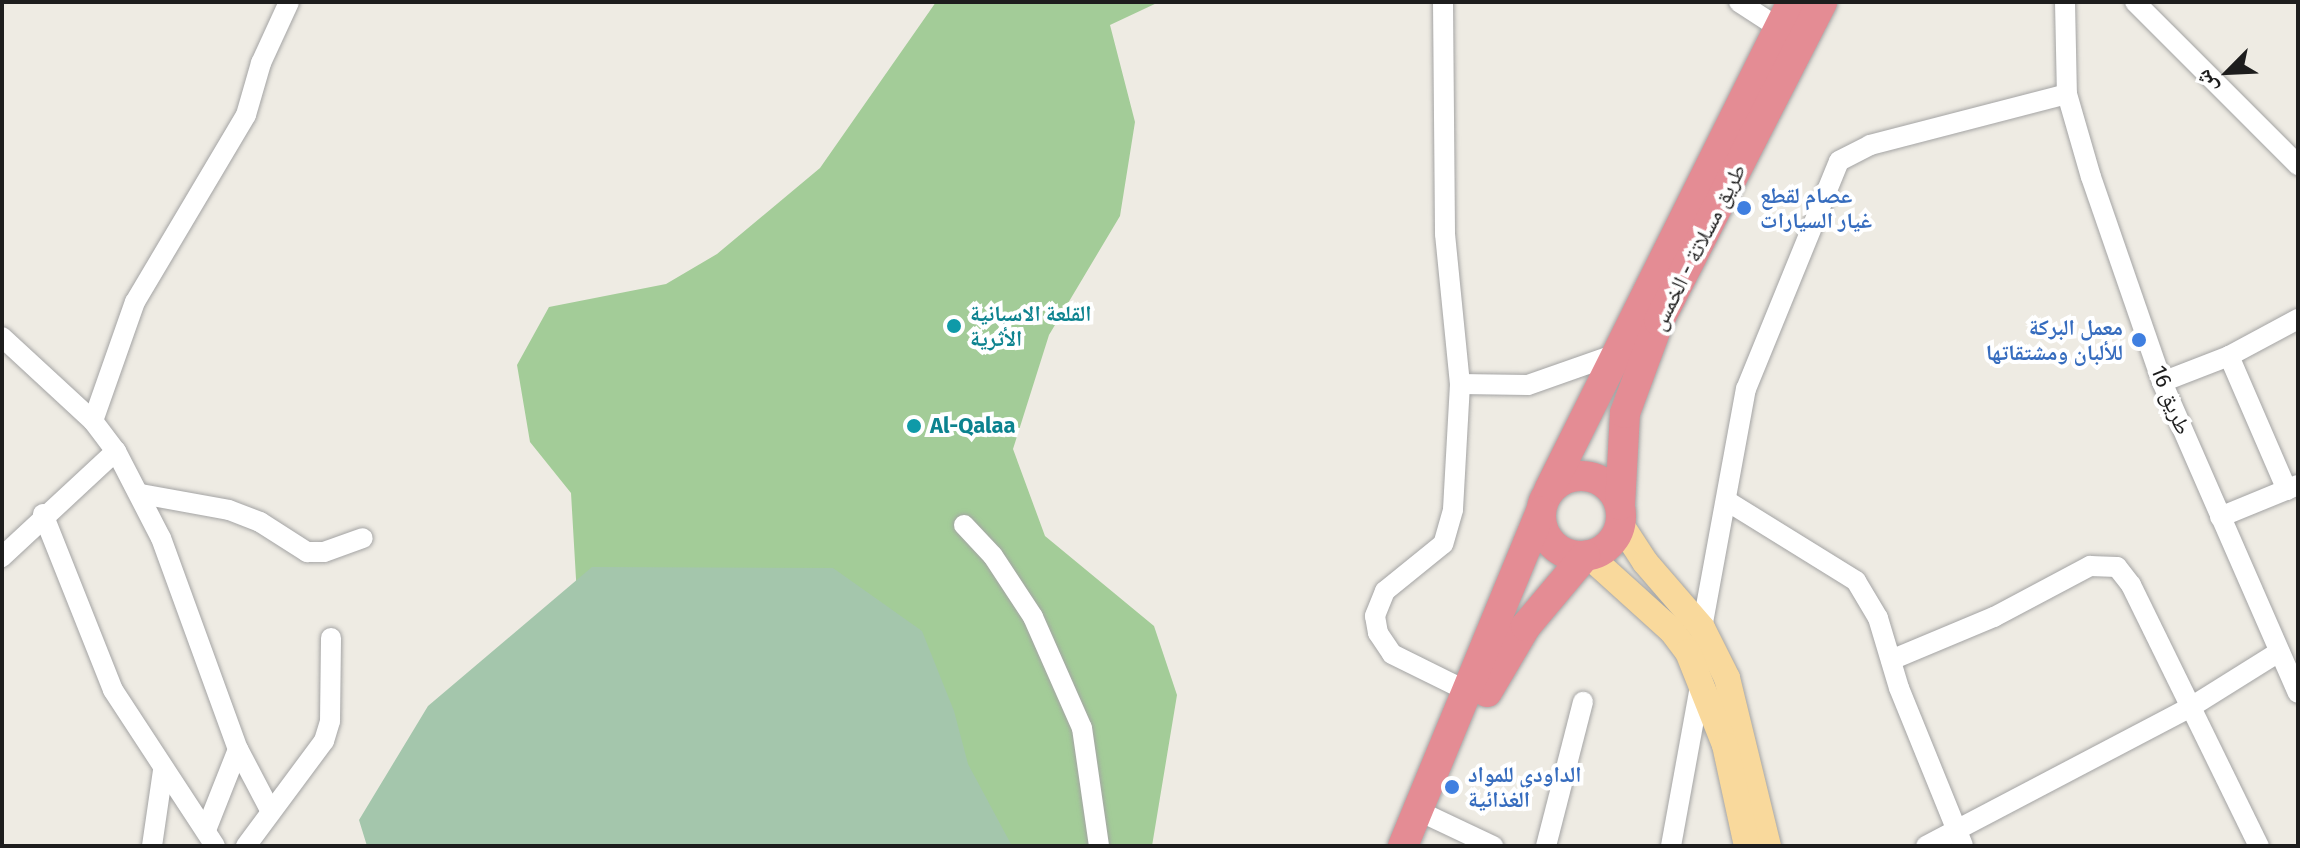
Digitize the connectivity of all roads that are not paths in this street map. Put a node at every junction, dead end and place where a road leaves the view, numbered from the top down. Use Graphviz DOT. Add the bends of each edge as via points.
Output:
graph roads {
  1 [pos="289,2"];
  2 [pos="1443,2"];
  3 [pos="1739,2"];
  4 [pos="1822,2"];
  5 [pos="2065,2"];
  6 [pos="2135,2"];
  7 [pos="1786,15"];
  8 [pos="2067,94"];
  9 [pos="2298,165"];
  10 [pos="2298,319"];
  11 [pos="2,337"];
  12 [pos="1616,354"];
  13 [pos="2229,356"];
  14 [pos="2162,382"];
  15 [pos="1460,384"];
  16 [pos="93,421"];
  17 [pos="116,451"];
  18 [pos="2292,488"];
  19 [pos="141,494"];
  20 [pos="1545,501"];
  21 [pos="1727,501"];
  22 [pos="43,514"];
  23 [pos="1620,515"];
  24 [pos="2220,517"];
  25 [pos="964,525"];
  26 [pos="363,538"];
  27 [pos="1587,556"];
  28 [pos="2,557"];
  29 [pos="1702,628"];
  30 [pos="331,638"];
  31 [pos="2279,652"];
  32 [pos="1891,660"];
  33 [pos="1701,678"];
  34 [pos="1469,692"];
  35 [pos="2298,693"];
  36 [pos="1583,702"];
  37 [pos="2191,707"];
  38 [pos="238,749"];
  39 [pos="163,771"];
  40 [pos="270,810"];
  41 [pos="1429,815"];
  42 [pos="210,838"];
  43 [pos="1959,839"];
  44 [pos="152,846"];
  45 [pos="246,846"];
  46 [pos="1099,846"];
  47 [pos="1403,846"];
  48 [pos="1424,846"];
  49 [pos="1493,846"];
  50 [pos="1546,846"];
  51 [pos="1671,846"];
  52 [pos="1747,846"];
  53 [pos="1768,846"];
  54 [pos="1926,846"];
  55 [pos="2259,846"];
  1 -- 16 [label="street" via="261,63 246,115 135,302"];
  2 -- 15 [label="street" via="1445,234"];
  3 -- 7 [label="street"];
  4 -- 23 [label="highway, طريق مسلاتة - الخمس" via="1659,321 1625,413"];
  5 -- 8 [label="street, طريق 16"];
  6 -- 9 [label="street"];
  7 -- 12 [label="highway, طريق مسلاتة - الخمس"];
  8 -- 14 [label="street, طريق 16"];
  8 -- 21 [label="street" via="1870,145 1839,161 1746,389"];
  10 -- 13 [label="street"];
  11 -- 16 [label="street"];
  12 -- 15 [label="street" via="1528,385"];
  12 -- 20 [label="highway, طريق مسلاتة - الخمس"];
  13 -- 14 [label="street"];
  13 -- 18 [label="street"];
  14 -- 24 [label="street, طريق 16"];
  15 -- 34 [label="street" via="1449,534 1385,591 1375,616 1378,633 1392,654"];
  16 -- 17 [label="street"];
  17 -- 19 [label="street"];
  17 -- 22 [label="street"];
  18 -- 24 [label="street"];
  19 -- 26 [label="street" via="229,510 307,552 324,552"];
  19 -- 38 [label="street"];
  20 -- 23 [label="highway" via="1570,476 1583,475 1606,484"];
  20 -- 27 [label="highway" via="1553,544"];
  20 -- 34 [label="highway, طريق مسلاتة - الخمس"];
  21 -- 29 [label="street"];
  21 -- 32 [label="street" via="1856,581 1878,618"];
  22 -- 28 [label="street"];
  22 -- 39 [label="street" via="113,690"];
  23 -- 27 [label="highway" via="1609,545"];
  23 -- 29 [label="main road" via="1645,562"];
  24 -- 31 [label="street, طريق 16"];
  25 -- 46 [label="street" via="993,556 1033,617 1082,728"];
  27 -- 33 [label="main road" via="1672,631"];
  27 -- 41 [label="highway" via="1526,626 1492,680"];
  29 -- 53 [label="main road" via="1727,678"];
  30 -- 40 [label="street" via="330,721 324,741"];
  31 -- 35 [label="street, طريق 16"];
  31 -- 37 [label="street"];
  32 -- 37 [label="street" via="2102,563 2125,573"];
  32 -- 43 [label="street"];
  33 -- 51 [label="street"];
  33 -- 52 [label="main road" via="1725,745"];
  34 -- 41 [label="highway, طريق مسلاتة - الخمس"];
  36 -- 50 [label="street"];
  37 -- 43 [label="street"];
  37 -- 55 [label="street"];
  38 -- 40 [label="street"];
  38 -- 42 [label="street"];
  39 -- 42 [label="street"];
  39 -- 44 [label="street"];
  40 -- 45 [label="street"];
  41 -- 47 [label="highway"];
  41 -- 48 [label="highway"];
  41 -- 49 [label="street"];
  43 -- 54 [label="street"];
}
